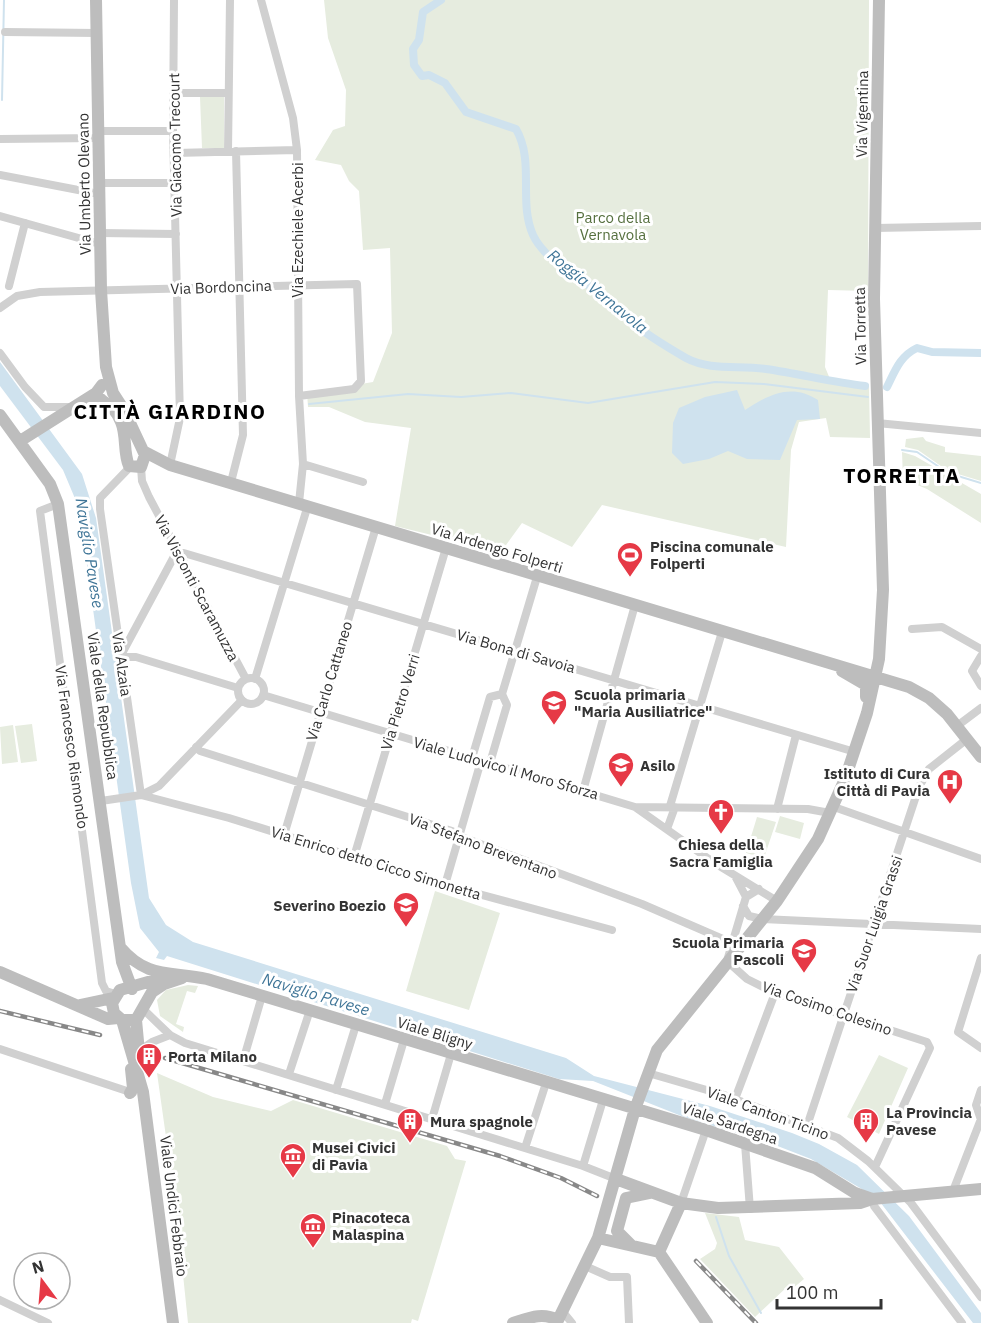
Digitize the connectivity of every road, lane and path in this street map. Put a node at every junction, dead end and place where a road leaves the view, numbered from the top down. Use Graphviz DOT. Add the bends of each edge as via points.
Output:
graph roads {
  1 [pos="96,0"];
  2 [pos="174,0"];
  3 [pos="230,0"];
  4 [pos="261,0"];
  5 [pos="879,0"];
  6 [pos="5,32"];
  7 [pos="97,33"];
  8 [pos="174,93"];
  9 [pos="228,93"];
  10 [pos="173,131"];
  11 [pos="99,135"];
  12 [pos="0,139"];
  13 [pos="297,150"];
  14 [pos="232,151"];
  15 [pos="175,153"];
  16 [pos="0,175"];
  17 [pos="175,183"];
  18 [pos="99,189"];
  19 [pos="0,216"];
  20 [pos="25,223"];
  21 [pos="981,226"];
  22 [pos="875,228"];
  23 [pos="176,234"];
  24 [pos="100,239"];
  25 [pos="298,285"];
  26 [pos="9,286"];
  27 [pos="237,287"];
  28 [pos="177,289"];
  29 [pos="101,290"];
  30 [pos="0,308"];
  31 [pos="0,352"];
  32 [pos="103,388"];
  33 [pos="299,396"];
  34 [pos="72,407"];
  35 [pos="0,415"];
  36 [pos="877,423"];
  37 [pos="981,433"];
  38 [pos="20,441"];
  39 [pos="138,463"];
  40 [pos="164,463"];
  41 [pos="303,464"];
  42 [pos="231,482"];
  43 [pos="363,482"];
  44 [pos="58,504"];
  45 [pos="303,504"];
  46 [pos="376,527"];
  47 [pos="446,548"];
  48 [pos="177,551"];
  49 [pos="537,577"];
  50 [pos="285,582"];
  51 [pos="352,602"];
  52 [pos="635,605"];
  53 [pos="423,624"];
  54 [pos="912,629"];
  55 [pos="722,632"];
  56 [pos="981,649"];
  57 [pos="513,651"];
  58 [pos="981,656"];
  59 [pos="120,657"];
  60 [pos="879,659"];
  61 [pos="828,662"];
  62 [pos="874,675"];
  63 [pos="250,679"];
  64 [pos="613,680"];
  65 [pos="981,686"];
  66 [pos="909,687"];
  67 [pos="238,688"];
  68 [pos="502,694"];
  69 [pos="263,695"];
  70 [pos="242,700"];
  71 [pos="700,705"];
  72 [pos="981,708"];
  73 [pos="319,713"];
  74 [pos="867,713"];
  75 [pos="957,726"];
  76 [pos="390,734"];
  77 [pos="796,735"];
  78 [pos="967,739"];
  79 [pos="196,747"];
  80 [pos="855,752"];
  81 [pos="981,757"];
  82 [pos="472,758"];
  83 [pos="486,762"];
  84 [pos="298,782"];
  85 [pos="583,791"];
  86 [pos="138,795"];
  87 [pos="101,801"];
  88 [pos="369,805"];
  89 [pos="635,807"];
  90 [pos="672,807"];
  91 [pos="777,808"];
  92 [pos="832,810"];
  93 [pos="667,829"];
  94 [pos="904,833"];
  95 [pos="284,836"];
  96 [pos="459,836"];
  97 [pos="354,857"];
  98 [pos="981,859"];
  99 [pos="733,873"];
  100 [pos="445,885"];
  101 [pos="759,889"];
  102 [pos="777,901"];
  103 [pos="745,902"];
  104 [pos="762,919"];
  105 [pos="875,924"];
  106 [pos="981,929"];
  107 [pos="612,930"];
  108 [pos="732,943"];
  109 [pos="120,947"];
  110 [pos="981,958"];
  111 [pos="727,961"];
  112 [pos="0,972"];
  113 [pos="172,975"];
  114 [pos="192,976"];
  115 [pos="120,993"];
  116 [pos="775,993"];
  117 [pos="262,996"];
  118 [pos="80,1005"];
  119 [pos="310,1010"];
  120 [pos="142,1011"];
  121 [pos="843,1014"];
  122 [pos="120,1019"];
  123 [pos="356,1025"];
  124 [pos="170,1035"];
  125 [pos="404,1040"];
  126 [pos="981,1048"];
  127 [pos="0,1049"];
  128 [pos="135,1051"];
  129 [pos="451,1054"];
  130 [pos="243,1061"];
  131 [pos="289,1074"];
  132 [pos="646,1079"];
  133 [pos="546,1083"];
  134 [pos="336,1090"];
  135 [pos="981,1090"];
  136 [pos="143,1092"];
  137 [pos="130,1093"];
  138 [pos="735,1099"];
  139 [pos="603,1100"];
  140 [pos="385,1104"];
  141 [pos="637,1104"];
  142 [pos="432,1119"];
  143 [pos="981,1119"];
  144 [pos="807,1126"];
  145 [pos="706,1130"];
  146 [pos="745,1144"];
  147 [pos="525,1148"];
  148 [pos="583,1166"];
  149 [pos="875,1167"];
  150 [pos="815,1168"];
  151 [pos="616,1179"];
  152 [pos="837,1189"];
  153 [pos="981,1189"];
  154 [pos="953,1191"];
  155 [pos="654,1192"];
  156 [pos="904,1196"];
  157 [pos="872,1199"];
  158 [pos="681,1203"];
  159 [pos="852,1203"];
  160 [pos="816,1204"];
  161 [pos="750,1209"];
  162 [pos="598,1238"];
  163 [pos="631,1245"];
  164 [pos="659,1252"];
  165 [pos="585,1266"];
  166 [pos="981,1297"];
  167 [pos="0,1300"];
  168 [pos="559,1318"];
  169 [pos="48,1323"];
  170 [pos="173,1323"];
  171 [pos="513,1323"];
  172 [pos="572,1323"];
  173 [pos="629,1323"];
  174 [pos="706,1323"];
  175 [pos="962,1323"];
  1 -- 7 [label="street, Via Umberto Olevano"];
  2 -- 8 [label="street, Via Giacomo Trecourt"];
  3 -- 9 [label="street"];
  4 -- 13 [label="street, Via Ezechiele Acerbi" via="293,118"];
  5 -- 22 [label="street, Via Vigentina"];
  6 -- 7 [label="street"];
  7 -- 11 [label="street, Via Umberto Olevano"];
  8 -- 9 [label="street"];
  8 -- 10 [label="street, Via Giacomo Trecourt"];
  9 -- 14 [label="street"];
  10 -- 11 [label="street"];
  10 -- 15 [label="street, Via Giacomo Trecourt"];
  11 -- 12 [label="street"];
  11 -- 18 [label="street, Via Umberto Olevano"];
  13 -- 14 [label="street"];
  13 -- 25 [label="street, Via Ezechiele Acerbi"];
  14 -- 15 [label="street"];
  14 -- 27 [label="street"];
  15 -- 17 [label="street, Via Giacomo Trecourt"];
  16 -- 18 [label="street"];
  17 -- 18 [label="street"];
  17 -- 23 [label="street, Via Giacomo Trecourt"];
  18 -- 24 [label="street, Via Umberto Olevano"];
  19 -- 20 [label="street"];
  20 -- 24 [label="street"];
  20 -- 26 [label="street"];
  21 -- 22 [label="street"];
  22 -- 36 [label="street, Via Torretta"];
  23 -- 24 [label="street"];
  23 -- 28 [label="street, Via Giacomo Trecourt"];
  24 -- 29 [label="street, Via Umberto Olevano"];
  25 -- 27 [label="street, Via Bordoncina"];
  25 -- 33 [label="street, Via Ezechiele Acerbi"];
  25 -- 33 [label="street, Via Bordoncina" via="357,284 361,381 354,389"];
  27 -- 28 [label="street, Via Bordoncina"];
  27 -- 42 [label="street" via="243,435"];
  28 -- 29 [label="street, Via Bordoncina"];
  28 -- 40 [label="street, Via Giacomo Trecourt" via="180,418"];
  29 -- 30 [label="street, Via Bordoncina" via="17,296"];
  29 -- 32 [label="street, Via Umberto Olevano"];
  31 -- 34 [label="street" via="44,407"];
  32 -- 34 [label="street"];
  32 -- 39 [label="street, Via Umberto Olevano"];
  32 -- 39 [label="street" via="99,399 113,406 122,422 126,458"];
  33 -- 41 [label="street, Via Ezechiele Acerbi"];
  34 -- 38 [label="street"];
  35 -- 38 [label="street, Viale della Repubblica"];
  36 -- 37 [label="street"];
  36 -- 60 [label="street, Via Torretta" via="883,566"];
  38 -- 44 [label="street, Viale della Repubblica" via="50,484"];
  39 -- 40 [label="street, Via Ardengo Folperti"];
  39 -- 48 [label="street, Via Visconti Scaramuzza" via="138,483"];
  39 -- 59 [label="street, Via Alzaia" via="100,498"];
  40 -- 42 [label="street, Via Ardengo Folperti"];
  41 -- 43 [label="street"];
  41 -- 45 [label="street, Via Ezechiele Acerbi"];
  42 -- 45 [label="street, Via Ardengo Folperti"];
  44 -- 87 [label="street, Viale della Repubblica"];
  44 -- 115 [label="street, Via Francesco Rismondo" via="40,511 102,983 106,991"];
  45 -- 46 [label="street, Via Ardengo Folperti"];
  45 -- 50 [label="street, Via Ezechiele Acerbi"];
  46 -- 47 [label="street, Via Ardengo Folperti"];
  46 -- 51 [label="street, Via Carlo Cattaneo"];
  47 -- 49 [label="street, Via Ardengo Folperti"];
  47 -- 53 [label="street, Via Pietro Verri"];
  48 -- 50 [label="street, Via Bona di Savoia"];
  48 -- 59 [label="street"];
  48 -- 63 [label="street, Via Visconti Scaramuzza"];
  49 -- 52 [label="street, Via Ardengo Folperti"];
  49 -- 57 [label="street"];
  50 -- 51 [label="street, Via Bona di Savoia"];
  50 -- 63 [label="street, Via Ezechiele Acerbi"];
  51 -- 53 [label="street, Via Bona di Savoia"];
  51 -- 73 [label="street, Via Carlo Cattaneo"];
  52 -- 55 [label="street, Via Ardengo Folperti"];
  52 -- 64 [label="street"];
  53 -- 57 [label="street, Via Bona di Savoia"];
  53 -- 76 [label="street, Via Pietro Verri"];
  54 -- 56 [label="street" via="942,627"];
  55 -- 61 [label="street, Via Ardengo Folperti"];
  55 -- 71 [label="street"];
  57 -- 64 [label="street, Via Bona di Savoia"];
  57 -- 68 [label="street"];
  58 -- 65 [label="street" via="972,671"];
  59 -- 67 [label="street" via="136,657"];
  59 -- 86 [label="street, Via Alzaia"];
  60 -- 62 [label="street, Via Torretta"];
  60 -- 66 [label="street"];
  61 -- 62 [label="street, Via Ardengo Folperti"];
  61 -- 74 [label="street, Via Ardengo Folperti" via="866,685"];
  62 -- 66 [label="street, Via Ardengo Folperti"];
  62 -- 74 [label="street, Via Torretta"];
  63 -- 67 [label="street"];
  63 -- 69 [label="street" via="263,686"];
  64 -- 71 [label="street, Via Bona di Savoia"];
  64 -- 85 [label="street"];
  66 -- 74 [label="street" via="878,692"];
  66 -- 75 [label="street" via="929,698"];
  67 -- 70 [label="street"];
  68 -- 82 [label="street" via="490,697"];
  68 -- 83 [label="street" via="507,705"];
  69 -- 70 [label="street" via="252,704"];
  69 -- 73 [label="street, Viale Ludovico il Moro Sforza"];
  70 -- 79 [label="street"];
  71 -- 77 [label="street, Via Bona di Savoia"];
  71 -- 90 [label="street"];
  72 -- 75 [label="street"];
  73 -- 76 [label="street, Viale Ludovico il Moro Sforza"];
  73 -- 84 [label="street, Via Carlo Cattaneo"];
  74 -- 80 [label="street"];
  75 -- 78 [label="street"];
  76 -- 82 [label="street, Viale Ludovico il Moro Sforza"];
  76 -- 88 [label="street, Via Pietro Verri"];
  77 -- 80 [label="street, Via Bona di Savoia"];
  77 -- 91 [label="street"];
  78 -- 81 [label="street"];
  78 -- 94 [label="street, Via Suor Luigia Grassi" via="929,770 919,787"];
  79 -- 84 [label="street, Via Stefano Breventano"];
  79 -- 86 [label="street" via="159,786"];
  80 -- 92 [label="street"];
  82 -- 83 [label="street, Viale Ludovico il Moro Sforza"];
  83 -- 85 [label="street, Viale Ludovico il Moro Sforza"];
  83 -- 96 [label="street"];
  84 -- 88 [label="street, Via Stefano Breventano"];
  84 -- 95 [label="street, Via Carlo Cattaneo"];
  85 -- 89 [label="street, Viale Ludovico il Moro Sforza"];
  86 -- 87 [label="street"];
  86 -- 95 [label="street, Via Enrico detto Cicco Simonetta"];
  87 -- 109 [label="street, Viale della Repubblica"];
  88 -- 96 [label="street, Via Stefano Breventano"];
  88 -- 97 [label="street, Via Pietro Verri"];
  89 -- 90 [label="street"];
  89 -- 93 [label="street, Viale Ludovico il Moro Sforza"];
  90 -- 91 [label="street"];
  90 -- 93 [label="street"];
  91 -- 92 [label="street"];
  92 -- 94 [label="street"];
  92 -- 102 [label="street" via="818,839"];
  93 -- 99 [label="street, Viale Ludovico il Moro Sforza"];
  94 -- 98 [label="street"];
  94 -- 105 [label="street, Via Suor Luigia Grassi"];
  95 -- 97 [label="street, Via Enrico detto Cicco Simonetta"];
  96 -- 100 [label="street"];
  96 -- 108 [label="street, Via Stefano Breventano" via="642,904"];
  97 -- 100 [label="street, Via Enrico detto Cicco Simonetta"];
  99 -- 101 [label="street, Viale Ludovico il Moro Sforza"];
  99 -- 103 [label="street, Viale Ludovico il Moro Sforza"];
  100 -- 107 [label="street, Via Enrico detto Cicco Simonetta"];
  101 -- 102 [label="street, Viale Ludovico il Moro Sforza"];
  101 -- 103 [label="street"];
  102 -- 104 [label="street"];
  103 -- 104 [label="street" via="748,916"];
  103 -- 108 [label="street"];
  104 -- 105 [label="street"];
  104 -- 111 [label="street"];
  105 -- 106 [label="street"];
  105 -- 121 [label="street, Via Suor Luigia Grassi"];
  108 -- 111 [label="street"];
  109 -- 113 [label="street, Viale Bligny" via="148,970"];
  109 -- 115 [label="street, Viale della Repubblica"];
  110 -- 126 [label="street" via="958,1032"];
  111 -- 116 [label="street, Via Cosimo Colesino" via="747,979"];
  111 -- 132 [label="street" via="657,1050"];
  112 -- 118 [label="street"];
  113 -- 114 [label="street, Viale Bligny"];
  113 -- 115 [label="street, Viale Bligny"];
  114 -- 117 [label="street, Viale Bligny"];
  114 -- 120 [label="street" via="156,988"];
  115 -- 118 [label="street, Viale Bligny"];
  115 -- 120 [label="street" via="141,994"];
  115 -- 122 [label="street" via="112,1009"];
  116 -- 121 [label="street, Via Cosimo Colesino"];
  116 -- 138 [label="street"];
  117 -- 119 [label="street, Viale Bligny"];
  117 -- 130 [label="street"];
  118 -- 122 [label="street" via="108,1019"];
  119 -- 123 [label="street, Viale Bligny"];
  119 -- 131 [label="street"];
  120 -- 122 [label="street"];
  120 -- 124 [label="street"];
  120 -- 128 [label="street, Viale Undici Febbraio"];
  121 -- 144 [label="street, Via Suor Luigia Grassi"];
  121 -- 149 [label="street, Via Cosimo Colesino" via="927,1042 930,1048"];
  122 -- 128 [label="street, Viale Undici Febbraio"];
  123 -- 125 [label="street, Viale Bligny"];
  123 -- 134 [label="street"];
  124 -- 128 [label="street"];
  124 -- 130 [label="street"];
  125 -- 129 [label="street, Viale Bligny"];
  125 -- 140 [label="street"];
  127 -- 137 [label="street"];
  128 -- 136 [label="street, Viale Undici Febbraio" via="145,1085"];
  128 -- 137 [label="street"];
  129 -- 133 [label="street, Viale Bligny"];
  129 -- 142 [label="street"];
  130 -- 131 [label="street"];
  131 -- 134 [label="street"];
  132 -- 138 [label="street, Viale Canton Ticino"];
  132 -- 141 [label="street"];
  133 -- 139 [label="street, Viale Bligny"];
  133 -- 147 [label="street"];
  134 -- 140 [label="street"];
  135 -- 143 [label="street" via="976,1105"];
  136 -- 137 [label="street"];
  136 -- 170 [label="street, Viale Undici Febbraio"];
  138 -- 144 [label="street, Viale Canton Ticino"];
  139 -- 141 [label="street, Viale Bligny"];
  139 -- 148 [label="street"];
  140 -- 142 [label="street"];
  141 -- 145 [label="street, Viale Sardegna"];
  141 -- 151 [label="street"];
  142 -- 147 [label="street"];
  143 -- 154 [label="street"];
  144 -- 149 [label="street, Viale Canton Ticino" via="838,1138"];
  145 -- 146 [label="street, Viale Sardegna"];
  145 -- 158 [label="street"];
  146 -- 150 [label="street, Viale Sardegna"];
  146 -- 161 [label="street"];
  147 -- 148 [label="street"];
  148 -- 151 [label="street"];
  149 -- 156 [label="street, Viale Canton Ticino"];
  150 -- 152 [label="street, Viale Sardegna"];
  150 -- 157 [label="street, Viale Sardegna"];
  151 -- 155 [label="street"];
  151 -- 162 [label="street"];
  152 -- 159 [label="street, Viale Sardegna"];
  152 -- 160 [label="street" via="835,1195"];
  153 -- 154 [label="street"];
  154 -- 156 [label="street"];
  155 -- 158 [label="street"];
  155 -- 163 [label="street" via="628,1196 624,1201 617,1231"];
  156 -- 157 [label="street"];
  156 -- 166 [label="street, Viale Canton Ticino"];
  157 -- 159 [label="street"];
  157 -- 175 [label="street"];
  158 -- 161 [label="street"];
  158 -- 164 [label="street"];
  159 -- 160 [label="street"];
  160 -- 161 [label="street"];
  162 -- 163 [label="street"];
  162 -- 165 [label="street"];
  163 -- 164 [label="street"];
  164 -- 174 [label="street"];
  165 -- 168 [label="street"];
  165 -- 173 [label="street" via="610,1277 625,1275"];
  167 -- 169 [label="street"];
  168 -- 171 [label="street" via="538,1316"];
  168 -- 172 [label="street"];
}
